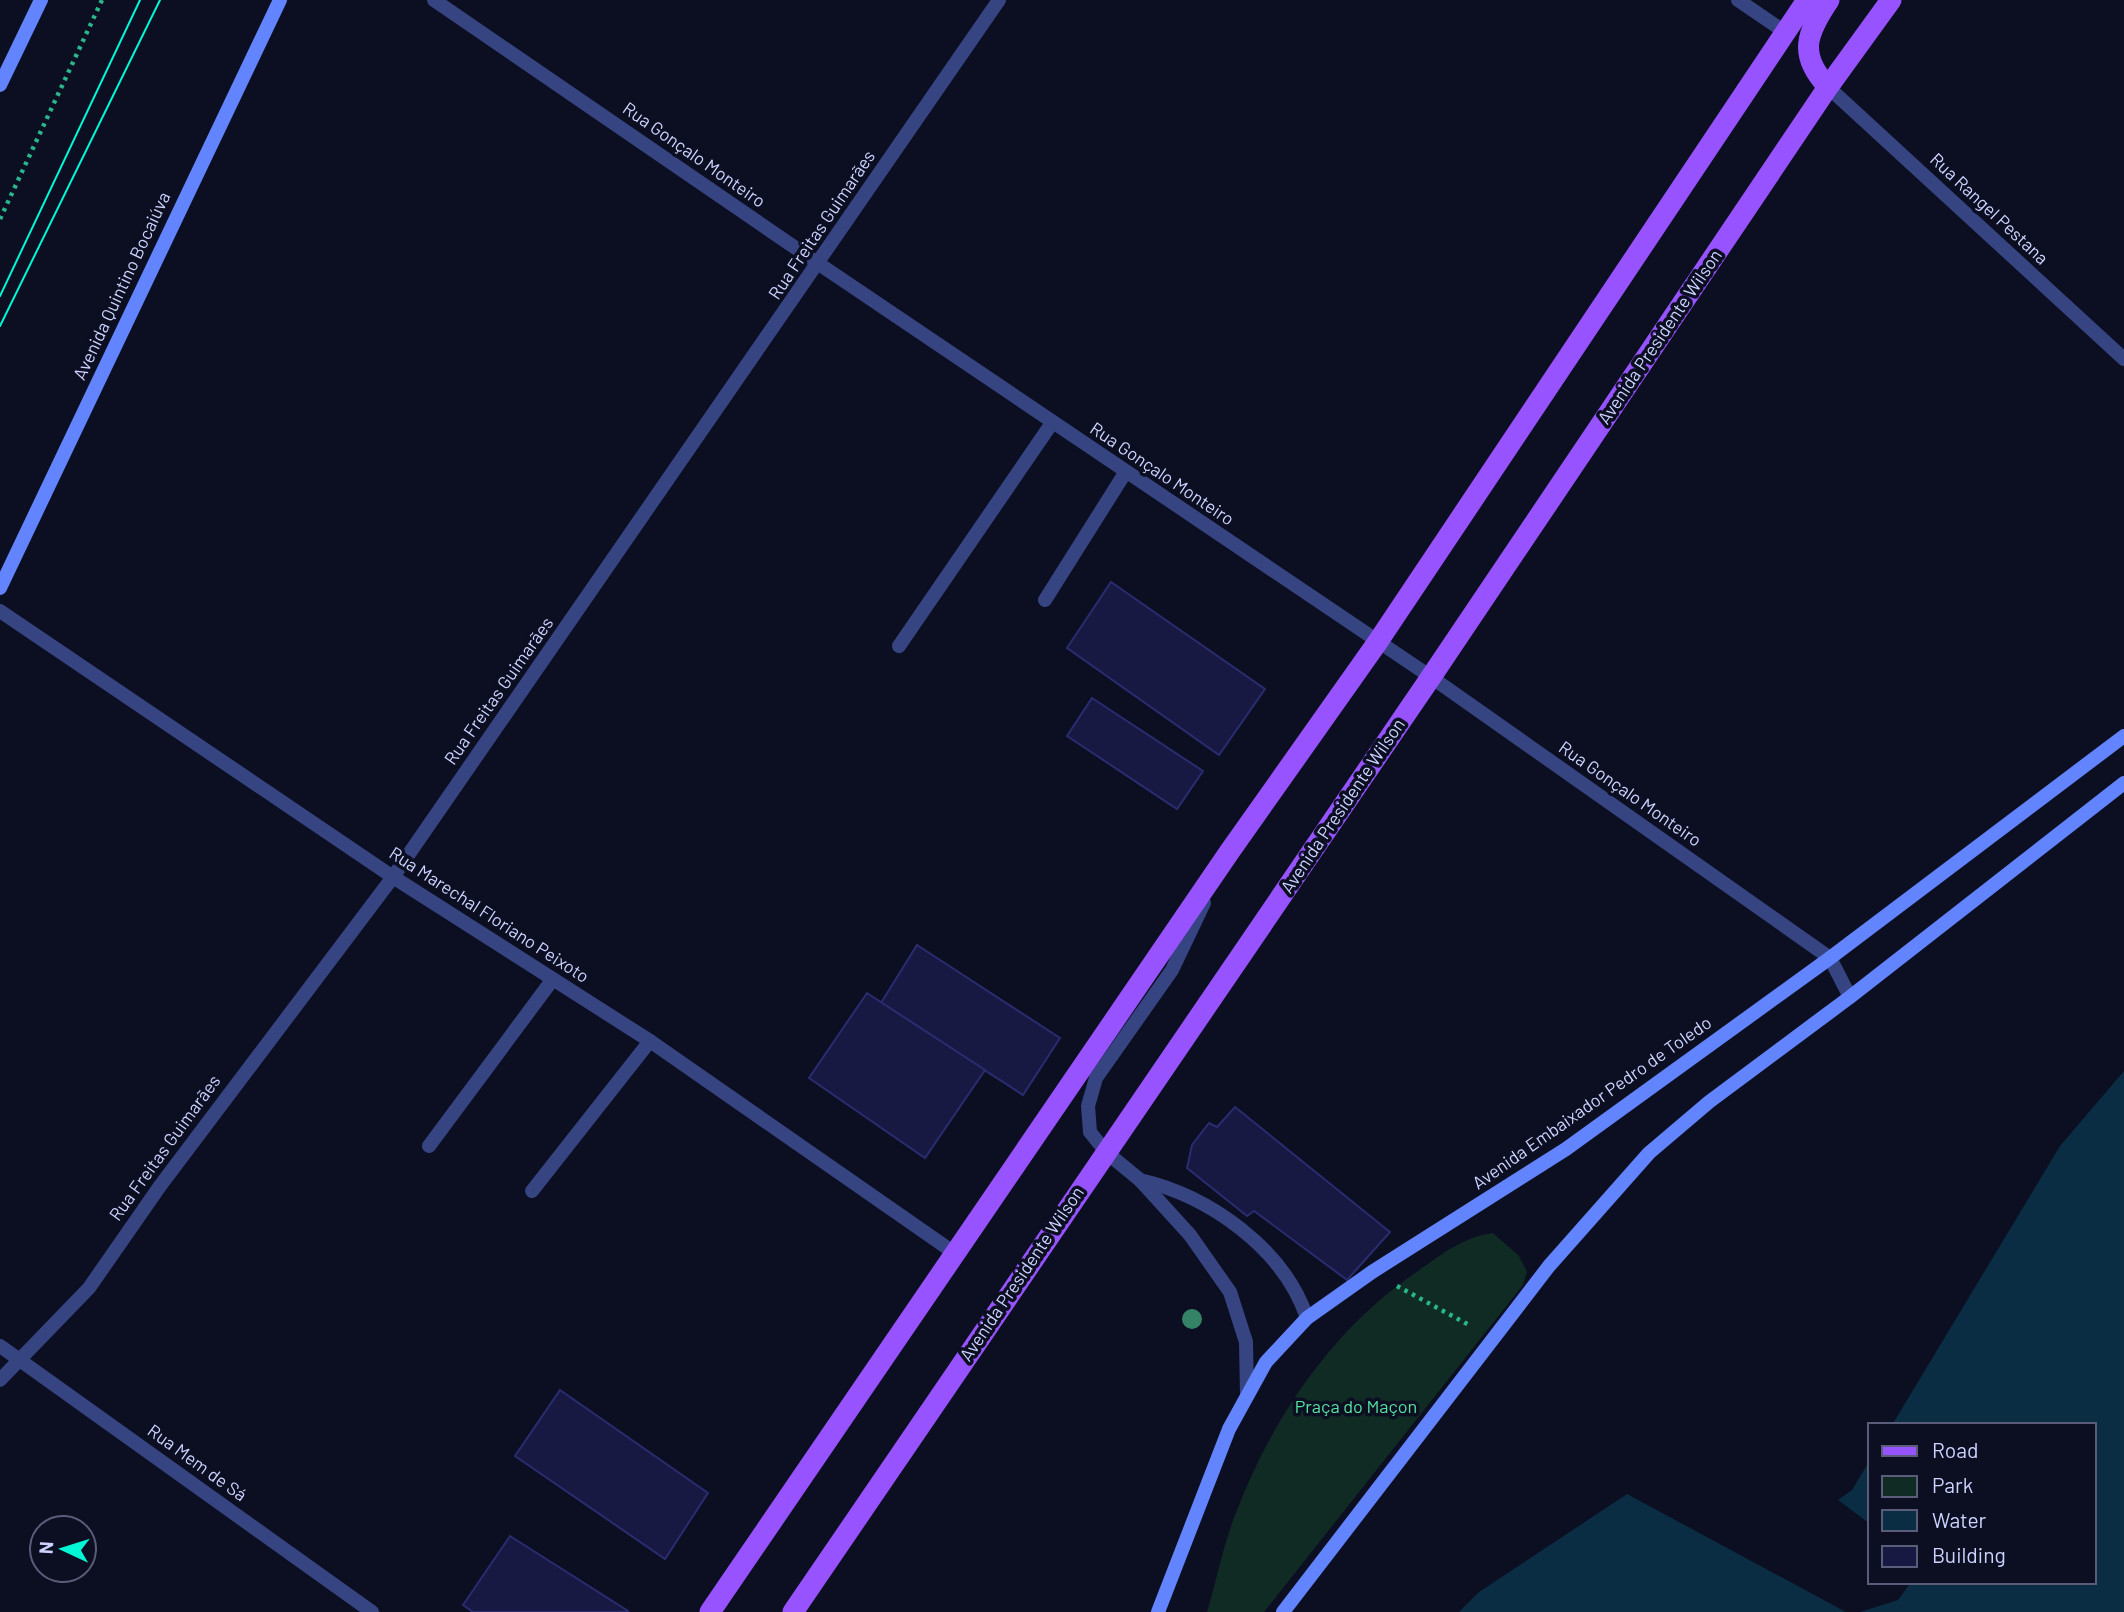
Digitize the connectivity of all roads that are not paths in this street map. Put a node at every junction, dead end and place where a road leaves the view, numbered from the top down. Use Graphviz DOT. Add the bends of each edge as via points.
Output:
graph roads {
  1 [pos="41,0"];
  2 [pos="280,0"];
  3 [pos="434,0"];
  4 [pos="999,0"];
  5 [pos="1738,0"];
  6 [pos="1807,0"];
  7 [pos="1829,0"];
  8 [pos="1891,0"];
  9 [pos="1785,32"];
  10 [pos="0,85"];
  11 [pos="1828,87"];
  12 [pos="818,264"];
  13 [pos="2124,359"];
  14 [pos="1052,423"];
  15 [pos="1125,473"];
  16 [pos="0,588"];
  17 [pos="1045,600"];
  18 [pos="0,611"];
  19 [pos="1377,643"];
  20 [pos="899,646"];
  21 [pos="1431,677"];
  22 [pos="2124,736"];
  23 [pos="2124,783"];
  24 [pos="1230,851"];
  25 [pos="393,877"];
  26 [pos="1830,958"];
  27 [pos="552,979"];
  28 [pos="1850,997"];
  29 [pos="650,1041"];
  30 [pos="429,1146"];
  31 [pos="1106,1152"];
  32 [pos="1140,1180"];
  33 [pos="532,1192"];
  34 [pos="956,1254"];
  35 [pos="1307,1318"];
  36 [pos="0,1346"];
  37 [pos="20,1360"];
  38 [pos="0,1380"];
  39 [pos="1247,1394"];
  40 [pos="372,1612"];
  41 [pos="710,1612"];
  42 [pos="793,1612"];
  43 [pos="1158,1612"];
  44 [pos="1283,1612"];
  1 -- 10 [label="main road"];
  2 -- 16 [label="main road, Avenida Quintino Bocaiúva"];
  3 -- 12 [label="street, Rua Gonçalo Monteiro"];
  4 -- 12 [label="street, Rua Freitas Guimarães"];
  5 -- 9 [label="street"];
  6 -- 9 [label="main road"];
  7 -- 11 [label="main road" via="1815,20 1808,42 1809,64"];
  8 -- 11 [label="main road, Avenida Presidente Wilson"];
  9 -- 19 [label="main road"];
  11 -- 13 [label="street, Rua Rangel Pestana"];
  11 -- 21 [label="main road, Avenida Presidente Wilson"];
  12 -- 14 [label="street, Rua Gonçalo Monteiro"];
  12 -- 25 [label="street, Rua Freitas Guimarães"];
  14 -- 15 [label="street, Rua Gonçalo Monteiro"];
  14 -- 20 [label="street"];
  15 -- 17 [label="street"];
  15 -- 19 [label="street, Rua Gonçalo Monteiro"];
  18 -- 25 [label="street, Rua Marechal Floriano Peixoto"];
  19 -- 21 [label="street, Rua Gonçalo Monteiro"];
  19 -- 24 [label="main road"];
  21 -- 26 [label="street, Rua Gonçalo Monteiro"];
  21 -- 31 [label="main road, Avenida Presidente Wilson"];
  22 -- 26 [label="main road, Avenida Embaixador Pedro de Toledo"];
  23 -- 28 [label="main road"];
  24 -- 31 [label="street" via="1172,970 1096,1078 1088,1106 1090,1132"];
  24 -- 34 [label="main road"];
  25 -- 27 [label="street, Rua Marechal Floriano Peixoto"];
  25 -- 37 [label="street, Rua Freitas Guimarães" via="89,1287"];
  26 -- 28 [label="street, Rua Gonçalo Monteiro"];
  26 -- 35 [label="main road, Avenida Embaixador Pedro de Toledo" via="1543,1164"];
  27 -- 29 [label="street, Rua Marechal Floriano Peixoto"];
  27 -- 30 [label="street"];
  28 -- 44 [label="main road" via="1709,1102 1649,1153 1549,1266"];
  29 -- 33 [label="street"];
  29 -- 34 [label="street, Rua Marechal Floriano Peixoto"];
  31 -- 32 [label="street"];
  31 -- 42 [label="main road, Avenida Presidente Wilson"];
  32 -- 35 [label="street" via="1196,1199 1238,1228 1287,1274"];
  32 -- 39 [label="street" via="1190,1235 1230,1292 1246,1342"];
  34 -- 41 [label="main road"];
  35 -- 39 [label="main road, Avenida Embaixador Pedro de Toledo" via="1266,1362"];
  36 -- 37 [label="street, Rua Mem de Sá"];
  37 -- 38 [label="street, Rua Freitas Guimarães"];
  37 -- 40 [label="street, Rua Mem de Sá"];
  39 -- 43 [label="main road, Avenida Embaixador Pedro de Toledo"];
}
